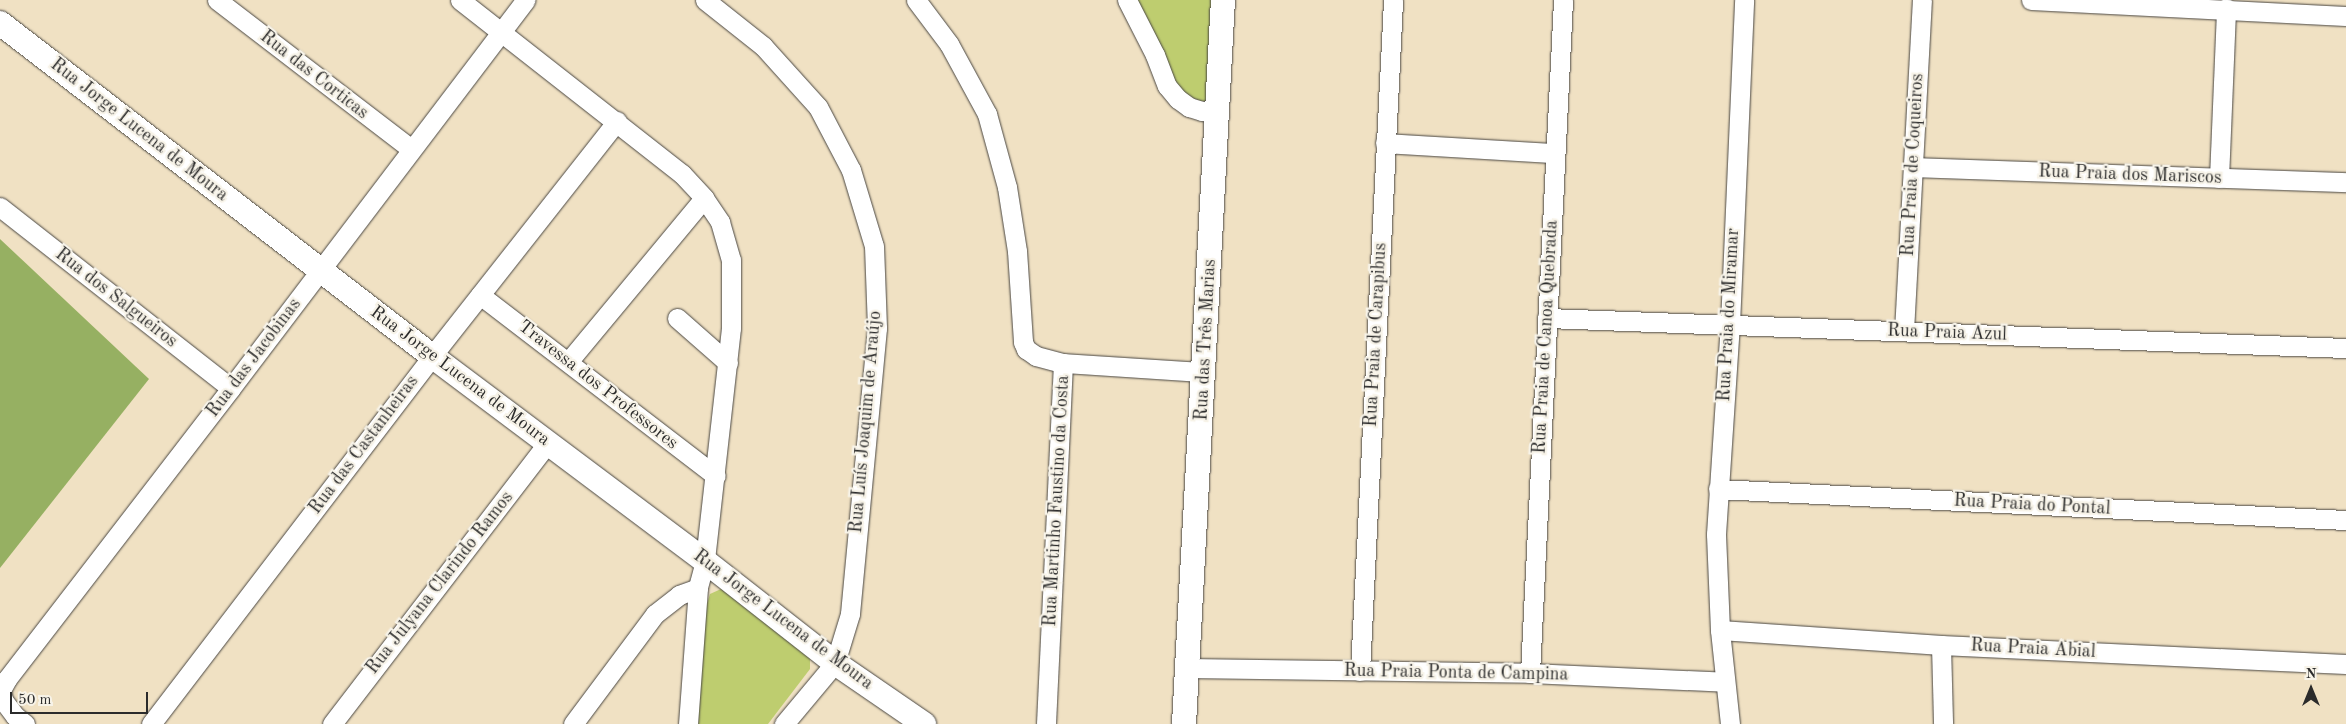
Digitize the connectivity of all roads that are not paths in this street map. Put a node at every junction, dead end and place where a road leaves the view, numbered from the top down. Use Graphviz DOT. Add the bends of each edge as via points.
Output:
graph roads {
  1 [pos="217,0"];
  2 [pos="460,0"];
  3 [pos="524,0"];
  4 [pos="704,0"];
  5 [pos="916,0"];
  6 [pos="1127,0"];
  7 [pos="1223,0"];
  8 [pos="1393,0"];
  9 [pos="1563,0"];
  10 [pos="1744,0"];
  11 [pos="1922,0"];
  12 [pos="2031,0"];
  13 [pos="2236,6"];
  14 [pos="2274,6"];
  15 [pos="2346,16"];
  16 [pos="0,23"];
  17 [pos="500,30"];
  18 [pos="1218,112"];
  19 [pos="617,121"];
  20 [pos="1385,143"];
  21 [pos="410,149"];
  22 [pos="1556,153"];
  23 [pos="1914,167"];
  24 [pos="2219,178"];
  25 [pos="2346,182"];
  26 [pos="704,198"];
  27 [pos="0,207"];
  28 [pos="321,270"];
  29 [pos="480,295"];
  30 [pos="677,318"];
  31 [pos="1547,318"];
  32 [pos="1730,324"];
  33 [pos="1904,331"];
  34 [pos="2346,348"];
  35 [pos="432,356"];
  36 [pos="568,362"];
  37 [pos="728,363"];
  38 [pos="1063,363"];
  39 [pos="1204,372"];
  40 [pos="231,388"];
  41 [pos="548,443"];
  42 [pos="716,476"];
  43 [pos="1718,489"];
  44 [pos="2346,520"];
  45 [pos="705,561"];
  46 [pos="698,588"];
  47 [pos="1720,630"];
  48 [pos="1942,645"];
  49 [pos="835,663"];
  50 [pos="2346,664"];
  51 [pos="1187,668"];
  52 [pos="1360,671"];
  53 [pos="1530,673"];
  54 [pos="1725,682"];
  55 [pos="20,720"];
  56 [pos="151,724"];
  57 [pos="332,724"];
  58 [pos="573,724"];
  59 [pos="688,724"];
  60 [pos="784,724"];
  61 [pos="924,724"];
  62 [pos="1046,724"];
  63 [pos="1184,724"];
  64 [pos="1730,724"];
  65 [pos="1943,724"];
  1 -- 21 [label="street, Rua das Corticas"];
  2 -- 17 [label="street"];
  3 -- 17 [label="street, Rua das Jacobinas"];
  4 -- 49 [label="street, Rua Luís Joaquim de Araújo" via="763,46 818,107 851,170 874,246 876,338 850,614"];
  5 -- 38 [label="street, Rua Martinho Faustino da Costa" via="949,44 987,114 1007,187 1017,251 1023,342 1026,349 1036,356"];
  6 -- 18 [label="street" via="1167,86 1189,107"];
  7 -- 18 [label="street, Rua das Três Marias"];
  8 -- 20 [label="street, Rua Praia de Carapibus"];
  9 -- 22 [label="street, Rua Praia de Canoa Quebrada"];
  10 -- 32 [label="street, Rua Praia do Miramar"];
  11 -- 23 [label="street, Rua Praia de Coqueiros"];
  12 -- 13 [label="street"];
  13 -- 14 [label="street"];
  13 -- 24 [label="street"];
  14 -- 15 [label="street"];
  16 -- 28 [label="street, Rua Jorge Lucena de Moura"];
  17 -- 19 [label="street"];
  17 -- 21 [label="street, Rua das Jacobinas"];
  18 -- 39 [label="street, Rua das Três Marias"];
  19 -- 26 [label="street" via="682,174"];
  19 -- 29 [label="street, Rua das Castanheiras"];
  20 -- 22 [label="street"];
  20 -- 52 [label="street, Rua Praia de Carapibus"];
  21 -- 28 [label="street, Rua das Jacobinas"];
  22 -- 31 [label="street, Rua Praia de Canoa Quebrada"];
  23 -- 24 [label="street, Rua Praia dos Mariscos"];
  23 -- 33 [label="street, Rua Praia de Coqueiros"];
  24 -- 25 [label="street, Rua Praia dos Mariscos"];
  26 -- 36 [label="street"];
  26 -- 37 [label="street" via="720,222 731,260"];
  27 -- 40 [label="street, Rua dos Salgueiros"];
  28 -- 35 [label="street, Rua Jorge Lucena de Moura"];
  28 -- 40 [label="street, Rua das Jacobinas"];
  29 -- 35 [label="street, Rua das Castanheiras"];
  29 -- 36 [label="street, Travessa dos Professores"];
  30 -- 37 [label="street"];
  31 -- 32 [label="street, Rua Praia Azul"];
  31 -- 53 [label="street, Rua Praia de Canoa Quebrada"];
  32 -- 33 [label="street, Rua Praia Azul"];
  32 -- 43 [label="street, Rua Praia do Miramar"];
  33 -- 34 [label="street, Rua Praia Azul"];
  35 -- 41 [label="street, Rua Jorge Lucena de Moura"];
  35 -- 56 [label="street, Rua das Castanheiras"];
  36 -- 42 [label="street, Travessa dos Professores"];
  37 -- 42 [label="street"];
  38 -- 39 [label="street"];
  38 -- 62 [label="street, Rua Martinho Faustino da Costa"];
  39 -- 51 [label="street, Rua das Três Marias"];
  40 -- 55 [label="street, Rua das Jacobinas" via="7,679 1,690 3,700"];
  41 -- 45 [label="street, Rua Jorge Lucena de Moura"];
  41 -- 57 [label="street, Rua Julyana Clarindo Ramos"];
  42 -- 45 [label="street"];
  43 -- 44 [label="street, Rua Praia do Pontal"];
  43 -- 47 [label="street, Rua Praia do Miramar" via="1716,534"];
  45 -- 46 [label="street"];
  45 -- 49 [label="street, Rua Jorge Lucena de Moura"];
  46 -- 58 [label="street" via="679,595 655,614"];
  46 -- 59 [label="street"];
  47 -- 48 [label="street, Rua Praia Abial"];
  47 -- 54 [label="street, Rua Praia do Miramar"];
  48 -- 50 [label="street, Rua Praia Abial"];
  48 -- 65 [label="street"];
  49 -- 60 [label="street"];
  49 -- 61 [label="street, Rua Jorge Lucena de Moura"];
  51 -- 52 [label="street, Rua Praia Ponta de Campina"];
  51 -- 63 [label="street, Rua das Três Marias"];
  52 -- 53 [label="street, Rua Praia Ponta de Campina"];
  53 -- 54 [label="street, Rua Praia Ponta de Campina"];
  54 -- 64 [label="street, Rua Praia do Miramar"];
}
